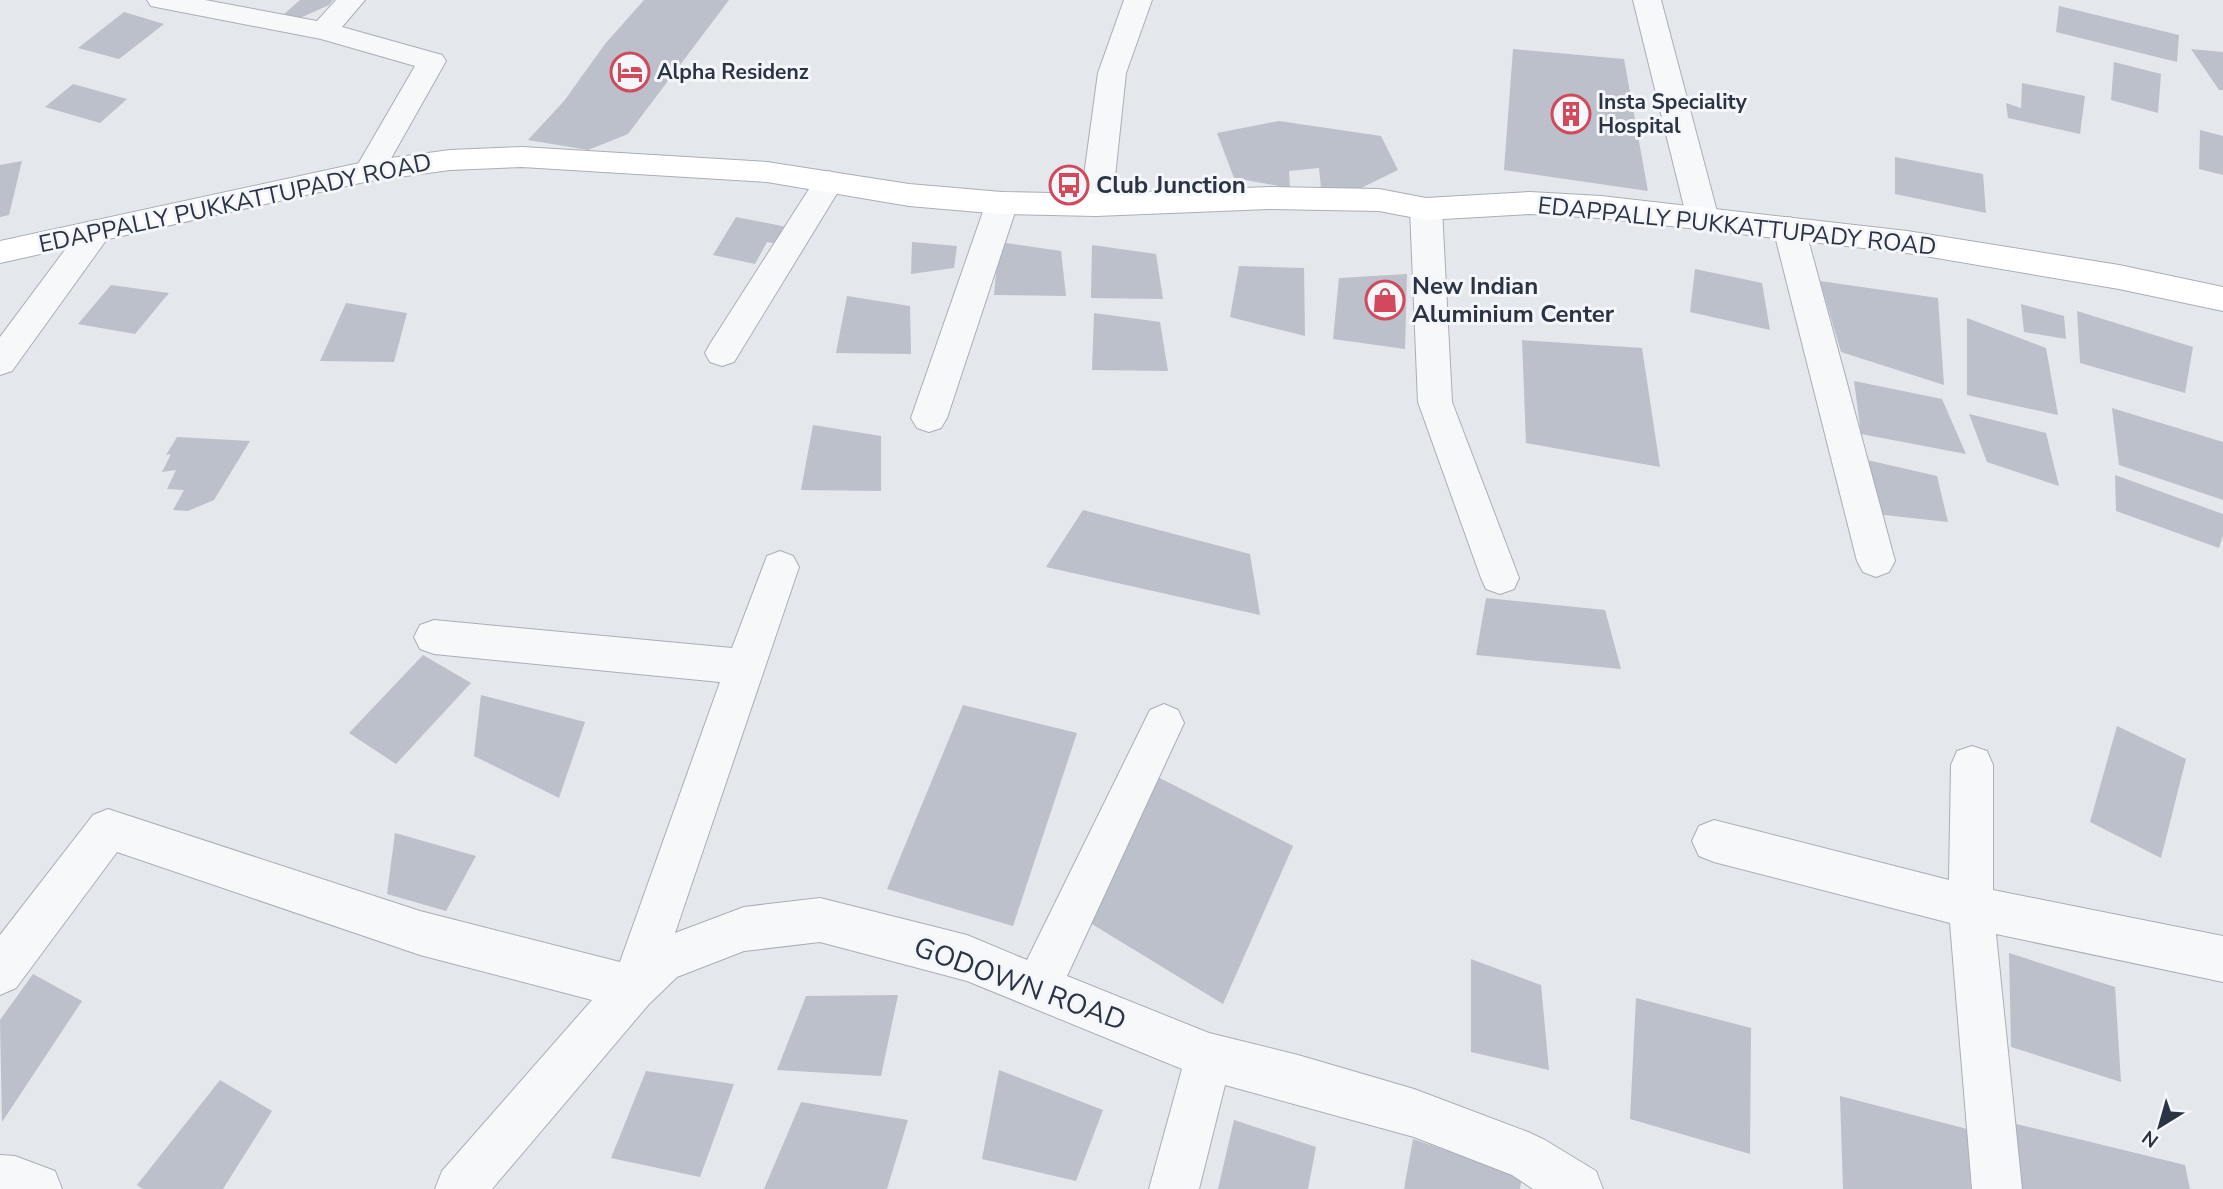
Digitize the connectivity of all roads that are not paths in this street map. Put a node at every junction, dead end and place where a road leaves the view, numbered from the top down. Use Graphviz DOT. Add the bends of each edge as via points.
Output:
graph roads {
  1 [pos="160,0"];
  2 [pos="351,0"];
  3 [pos="1138,0"];
  4 [pos="1647,0"];
  5 [pos="324,30"];
  6 [pos="369,172"];
  7 [pos="830,183"];
  8 [pos="1002,203"];
  9 [pos="1096,205"];
  10 [pos="1426,209"];
  11 [pos="1703,219"];
  12 [pos="1788,228"];
  13 [pos="96,231"];
  14 [pos="0,252"];
  15 [pos="2223,299"];
  16 [pos="722,353"];
  17 [pos="0,362"];
  18 [pos="929,418"];
  19 [pos="1876,561"];
  20 [pos="780,566"];
  21 [pos="1500,578"];
  22 [pos="434,637"];
  23 [pos="744,667"];
  24 [pos="1164,723"];
  25 [pos="1972,765"];
  26 [pos="1714,841"];
  27 [pos="1971,907"];
  28 [pos="2223,960"];
  29 [pos="0,972"];
  30 [pos="1038,987"];
  31 [pos="633,988"];
  32 [pos="1209,1057"];
  33 [pos="0,1180"];
  34 [pos="37,1189"];
  35 [pos="460,1189"];
  36 [pos="1174,1189"];
  37 [pos="1578,1189"];
  38 [pos="1997,1189"];
  1 -- 5 [label="street"];
  2 -- 5 [label="street"];
  3 -- 9 [label="street" via="1112,73"];
  4 -- 11 [label="street"];
  5 -- 6 [label="street" via="432,61"];
  6 -- 7 [label="main road, EDAPPALLY PUKKATTUPADY ROAD" via="450,160 522,157 767,172"];
  6 -- 13 [label="main road, EDAPPALLY PUKKATTUPADY ROAD"];
  7 -- 8 [label="main road, EDAPPALLY PUKKATTUPADY ROAD"];
  7 -- 16 [label="street"];
  8 -- 9 [label="main road, EDAPPALLY PUKKATTUPADY ROAD"];
  8 -- 18 [label="street"];
  9 -- 10 [label="main road, EDAPPALLY PUKKATTUPADY ROAD" via="1297,199 1378,200"];
  10 -- 11 [label="main road, EDAPPALLY PUKKATTUPADY ROAD" via="1530,202"];
  10 -- 21 [label="street" via="1435,402"];
  11 -- 12 [label="main road, EDAPPALLY PUKKATTUPADY ROAD"];
  12 -- 15 [label="main road, EDAPPALLY PUKKATTUPADY ROAD" via="1906,242"];
  12 -- 19 [label="street"];
  13 -- 14 [label="main road, EDAPPALLY PUKKATTUPADY ROAD"];
  13 -- 17 [label="street"];
  20 -- 23 [label="street"];
  22 -- 23 [label="street"];
  23 -- 31 [label="street"];
  24 -- 30 [label="street"];
  25 -- 27 [label="street"];
  26 -- 27 [label="street"];
  27 -- 28 [label="street"];
  27 -- 38 [label="street"];
  29 -- 31 [label="street" via="108,829 421,933"];
  30 -- 31 [label="street, GODOWN ROAD" via="967,958 820,920 744,929 662,960"];
  30 -- 32 [label="street, GODOWN ROAD"];
  31 -- 35 [label="street, GODOWN ROAD"];
  32 -- 36 [label="street"];
  32 -- 37 [label="street, GODOWN ROAD" via="1414,1113 1528,1157"];
  33 -- 34 [label="street"];
}
